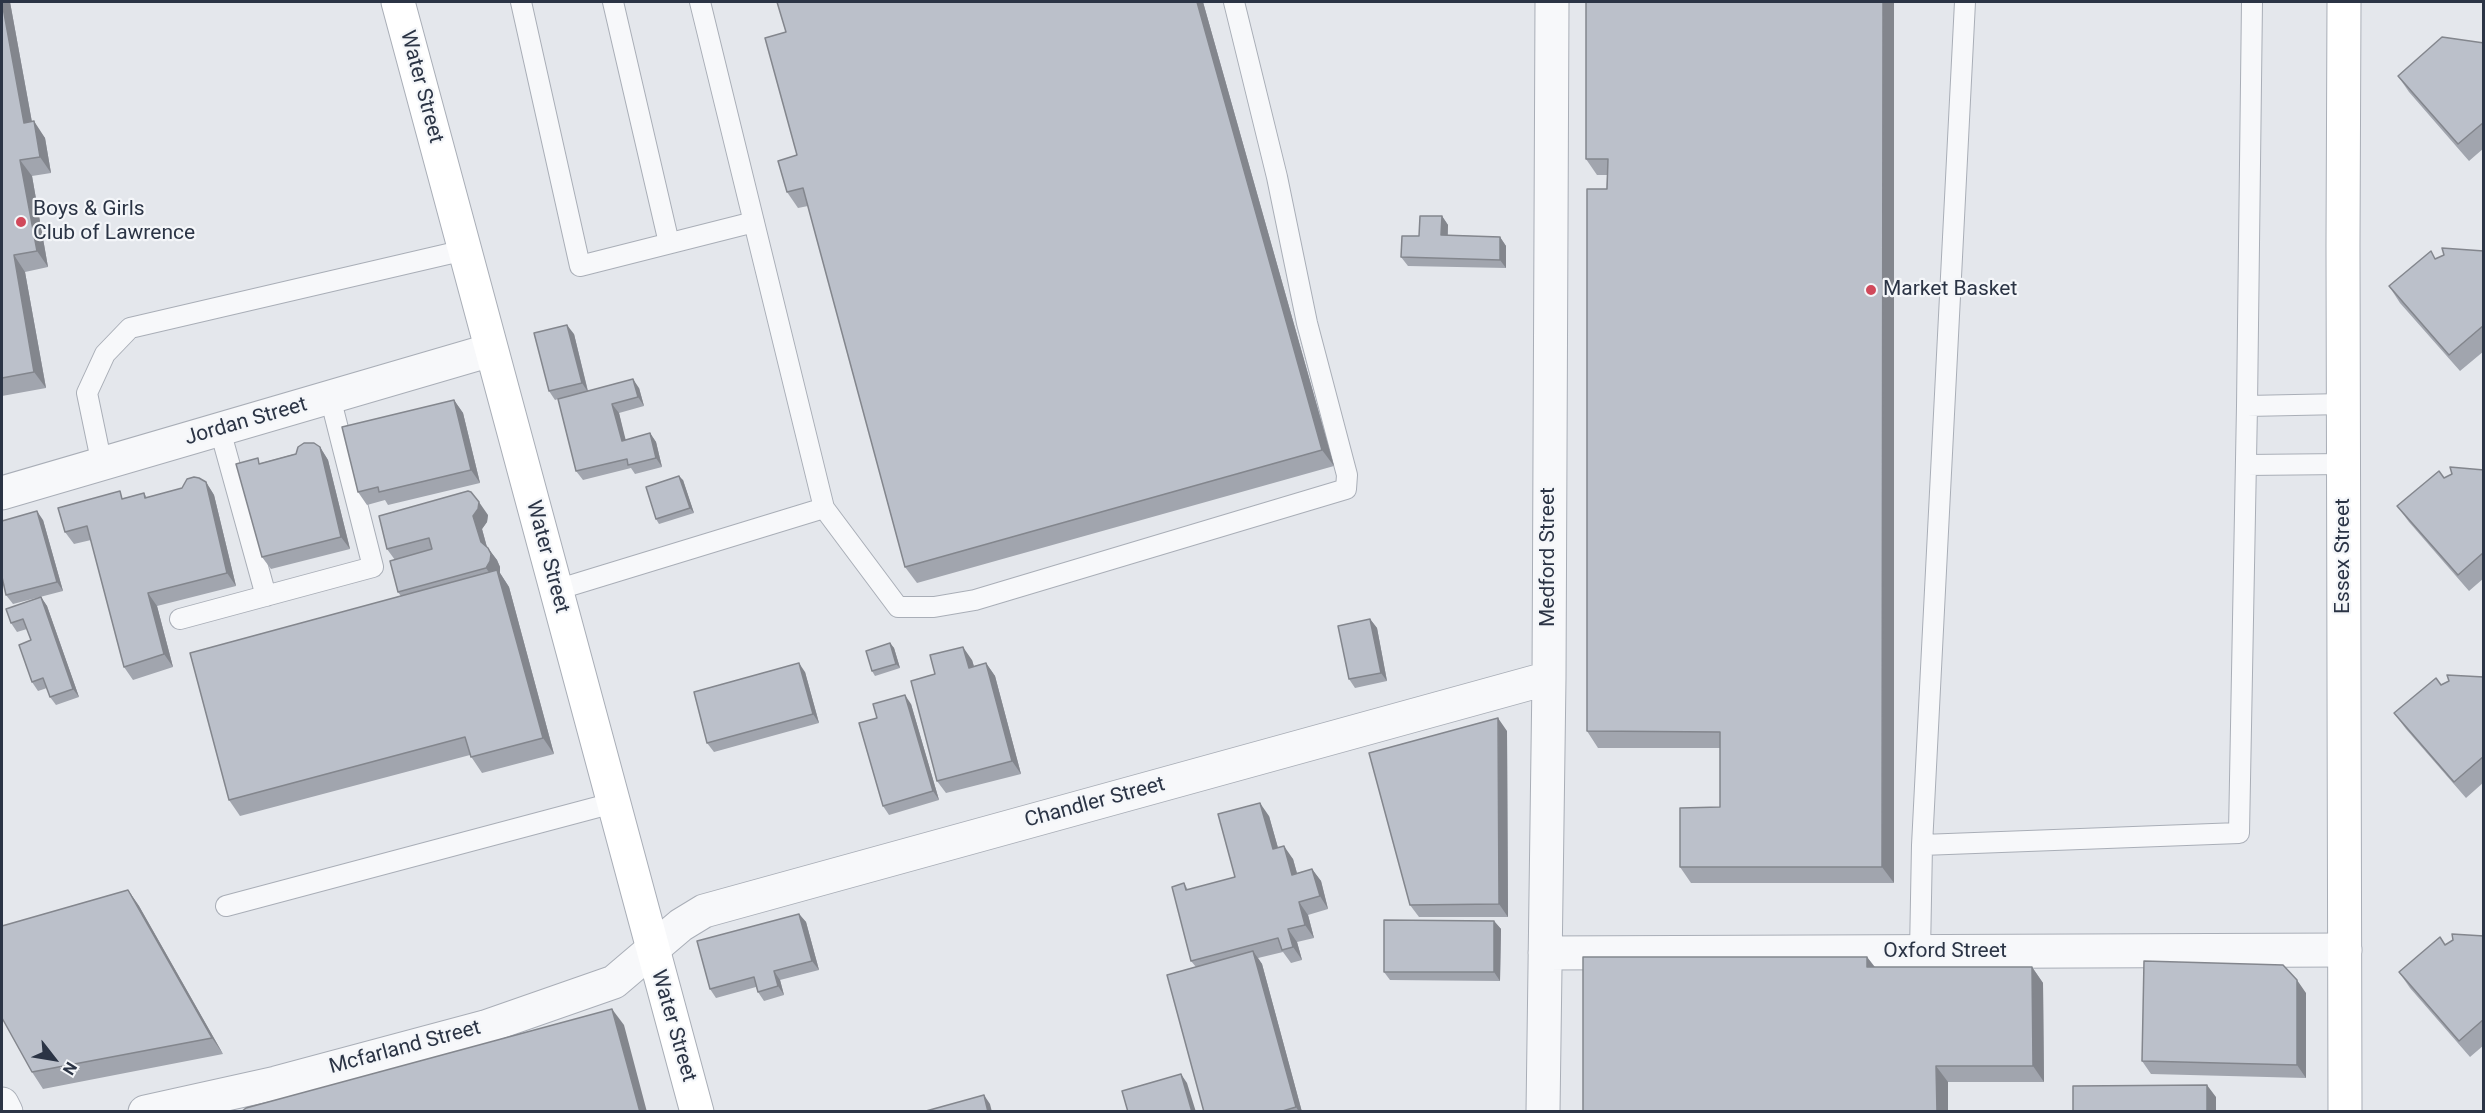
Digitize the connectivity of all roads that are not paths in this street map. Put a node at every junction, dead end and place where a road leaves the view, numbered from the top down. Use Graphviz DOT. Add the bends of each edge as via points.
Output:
graph roads {
  1 [pos="398,2"];
  2 [pos="521,2"];
  3 [pos="613,2"];
  4 [pos="700,2"];
  5 [pos="1234,2"];
  6 [pos="1552,2"];
  7 [pos="1965,2"];
  8 [pos="2252,2"];
  9 [pos="2344,2"];
  10 [pos="754,222"];
  11 [pos="669,243"];
  12 [pos="465,250"];
  13 [pos="491,350"];
  14 [pos="330,397"];
  15 [pos="2343,404"];
  16 [pos="2247,406"];
  17 [pos="220,430"];
  18 [pos="2344,464"];
  19 [pos="102,465"];
  20 [pos="2246,465"];
  21 [pos="2,493"];
  22 [pos="824,508"];
  23 [pos="556,590"];
  24 [pos="266,596"];
  25 [pos="180,619"];
  26 [pos="1549,678"];
  27 [pos="613,803"];
  28 [pos="1922,846"];
  29 [pos="226,906"];
  30 [pos="2345,950"];
  31 [pos="652,951"];
  32 [pos="1545,952"];
  33 [pos="1920,952"];
  34 [pos="2,1104"];
  35 [pos="1538,1110"];
  36 [pos="6,1112"];
  37 [pos="145,1112"];
  38 [pos="697,1112"];
  39 [pos="2345,1112"];
  1 -- 12 [label="main road, Water Street"];
  2 -- 11 [label="lane" via="580,266"];
  3 -- 11 [label="lane"];
  4 -- 10 [label="lane"];
  5 -- 22 [label="lane" via="1277,177 1307,323 1347,475 1346,489 975,600 934,607 898,607"];
  6 -- 26 [label="street, Medford Street"];
  7 -- 28 [label="lane"];
  8 -- 16 [label="lane"];
  9 -- 15 [label="main road, Essex Street"];
  10 -- 11 [label="lane"];
  10 -- 22 [label="lane"];
  12 -- 13 [label="main road, Water Street"];
  12 -- 19 [label="lane" via="130,328 105,354 87,393"];
  13 -- 14 [label="street, Jordan Street"];
  13 -- 23 [label="main road, Water Street"];
  14 -- 17 [label="street, Jordan Street"];
  14 -- 24 [label="lane" via="373,567"];
  15 -- 16 [label="lane"];
  15 -- 18 [label="main road, Essex Street"];
  16 -- 20 [label="lane"];
  17 -- 19 [label="street, Jordan Street"];
  17 -- 24 [label="lane"];
  18 -- 20 [label="lane"];
  18 -- 30 [label="main road, Essex Street"];
  19 -- 21 [label="street, Jordan Street"];
  20 -- 28 [label="lane" via="2239,833"];
  22 -- 23 [label="lane"];
  23 -- 27 [label="main road, Water Street"];
  24 -- 25 [label="lane"];
  26 -- 31 [label="street, Chandler Street" via="704,911 681,924"];
  26 -- 32 [label="street, Medford Street"];
  27 -- 29 [label="lane"];
  27 -- 31 [label="main road, Water Street"];
  28 -- 33 [label="lane"];
  30 -- 33 [label="street, Oxford Street"];
  30 -- 39 [label="main road, Essex Street"];
  31 -- 37 [label="street, Mcfarland Street" via="614,982 485,1027 276,1083"];
  31 -- 38 [label="main road, Water Street"];
  32 -- 33 [label="street, Oxford Street"];
  32 -- 35 [label="street, Medford Street"];
  34 -- 36 [label="street"];
}
